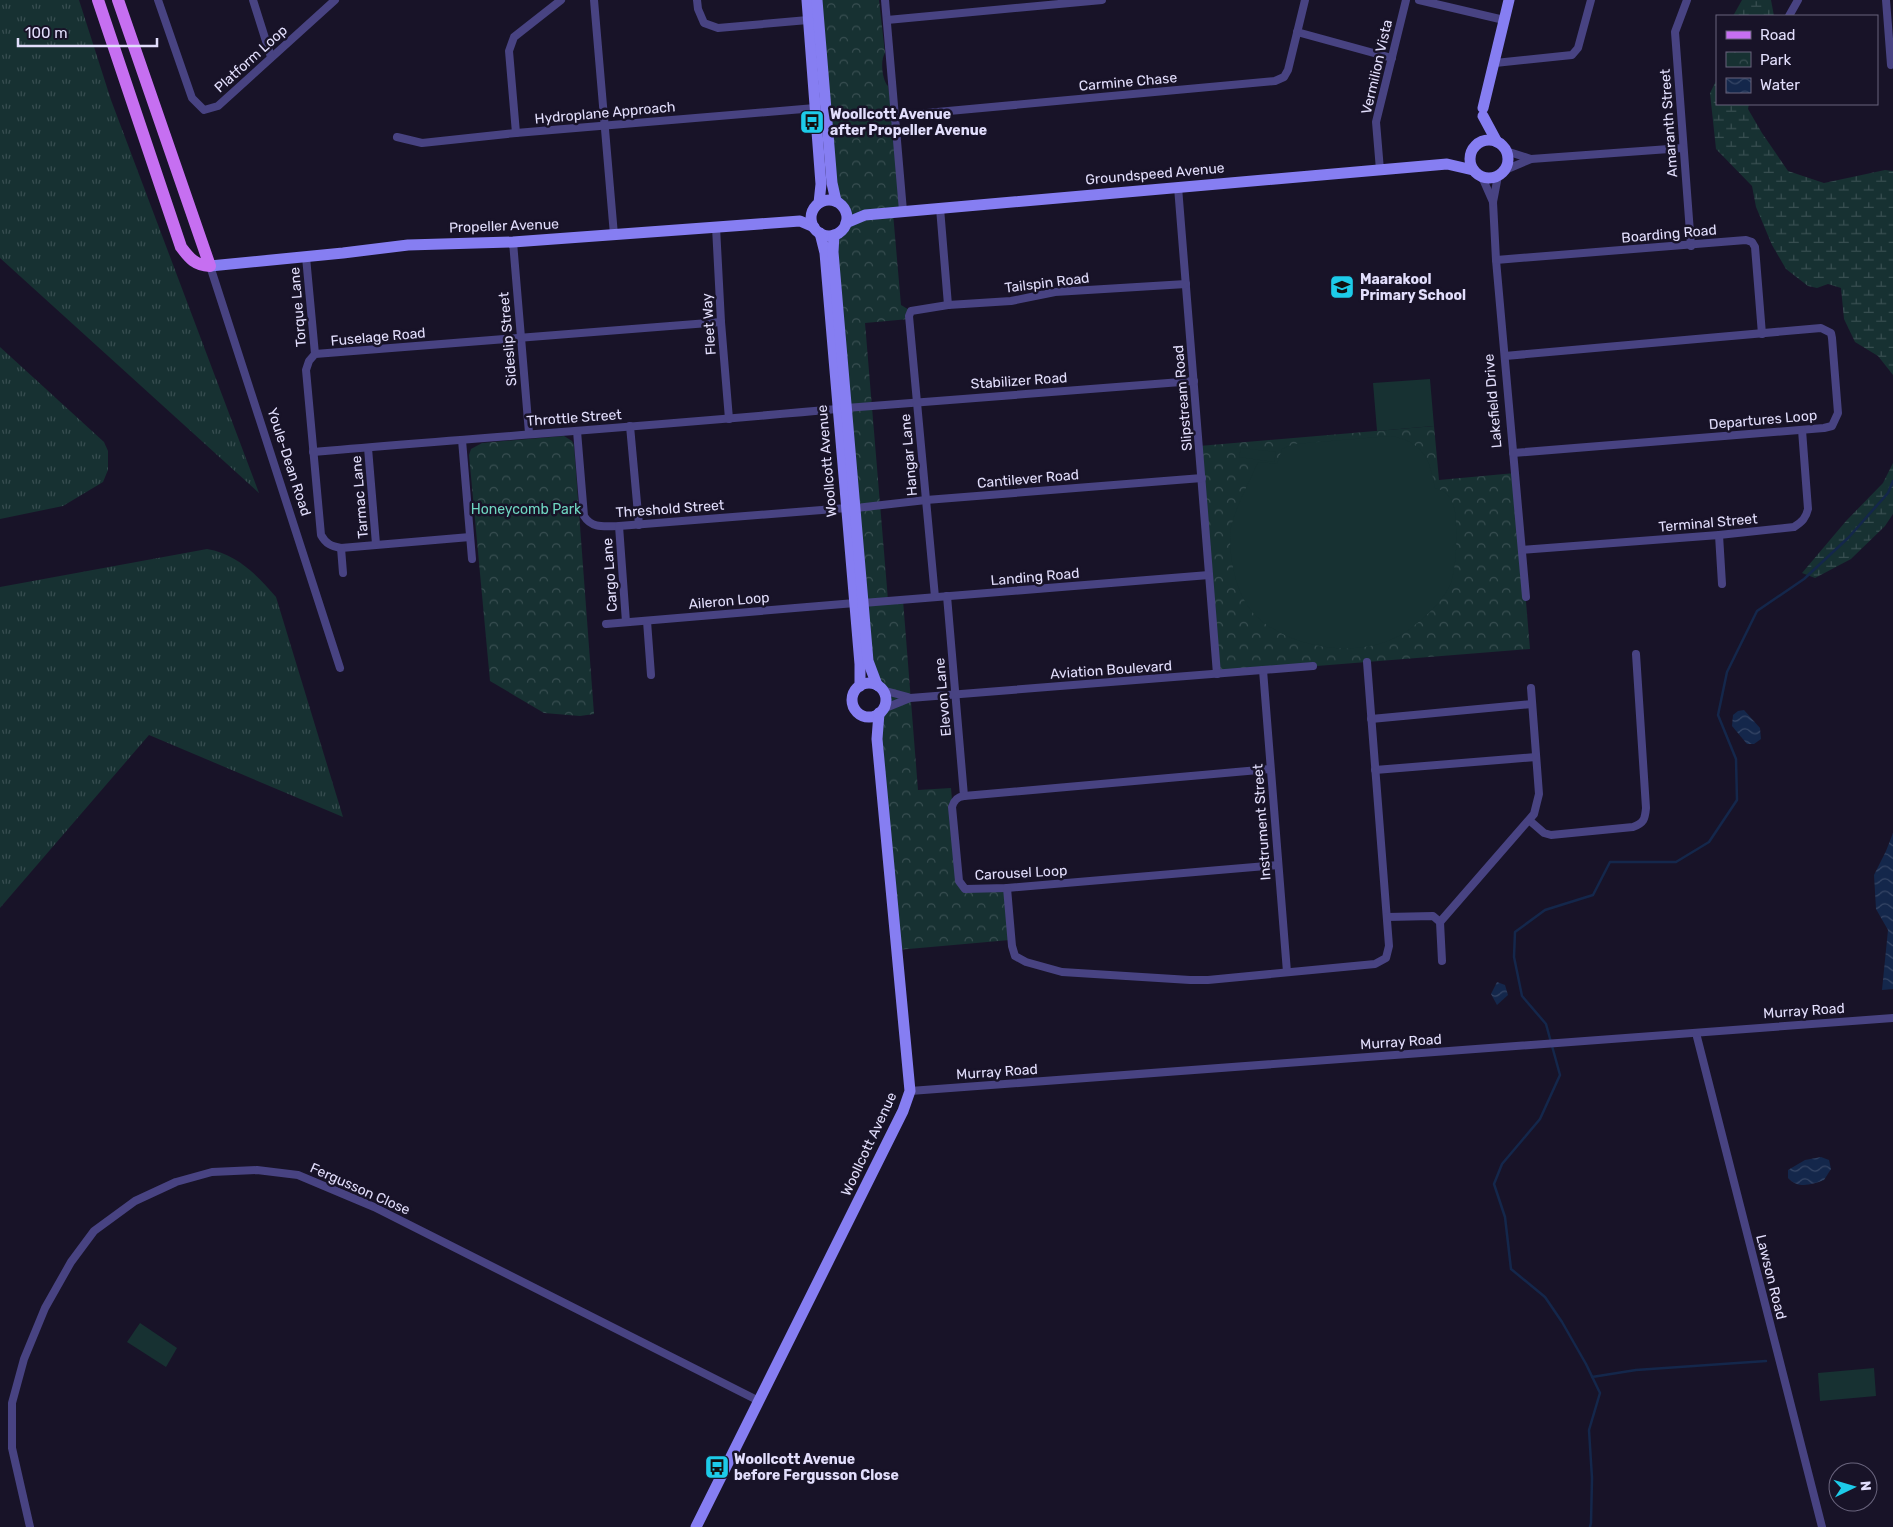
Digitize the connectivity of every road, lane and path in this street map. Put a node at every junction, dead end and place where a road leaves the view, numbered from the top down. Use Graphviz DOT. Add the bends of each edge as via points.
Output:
graph roads {
  1 [pos="98,0"];
  2 [pos="118,0"];
  3 [pos="158,0"];
  4 [pos="253,0"];
  5 [pos="335,0"];
  6 [pos="561,0"];
  7 [pos="594,0"];
  8 [pos="697,0"];
  9 [pos="807,0"];
  10 [pos="817,0"];
  11 [pos="885,0"];
  12 [pos="1102,0"];
  13 [pos="1305,0"];
  14 [pos="1406,0"];
  15 [pos="1419,0"];
  16 [pos="1509,0"];
  17 [pos="1591,0"];
  18 [pos="1687,0"];
  19 [pos="1798,0"];
  20 [pos="1886,0"];
  21 [pos="1790,15"];
  22 [pos="808,20"];
  23 [pos="887,20"];
  24 [pos="1504,20"];
  25 [pos="1297,32"];
  26 [pos="271,57"];
  27 [pos="1392,58"];
  28 [pos="1495,62"];
  29 [pos="1893,64"];
  30 [pos="815,108"];
  31 [pos="1483,112"];
  32 [pos="894,116"];
  33 [pos="604,126"];
  34 [pos="516,133"];
  35 [pos="397,137"];
  36 [pos="1480,142"];
  37 [pos="1497,142"];
  38 [pos="1683,148"];
  39 [pos="1471,151"];
  40 [pos="1506,151"];
  41 [pos="1531,159"];
  42 [pos="1447,164"];
  43 [pos="1380,170"];
  44 [pos="1502,173"];
  45 [pos="1477,174"];
  46 [pos="1178,187"];
  47 [pos="836,201"];
  48 [pos="1493,202"];
  49 [pos="816,208"];
  50 [pos="940,208"];
  51 [pos="845,209"];
  52 [pos="903,211"];
  53 [pos="866,215"];
  54 [pos="800,221"];
  55 [pos="846,223"];
  56 [pos="716,227"];
  57 [pos="817,230"];
  58 [pos="614,235"];
  59 [pos="834,235"];
  60 [pos="512,242"];
  61 [pos="1690,246"];
  62 [pos="306,257"];
  63 [pos="1496,260"];
  64 [pos="210,266"];
  65 [pos="1186,284"];
  66 [pos="948,306"];
  67 [pos="911,310"];
  68 [pos="721,322"];
  69 [pos="1762,334"];
  70 [pos="521,338"];
  71 [pos="315,354"];
  72 [pos="1504,356"];
  73 [pos="1194,381"];
  74 [pos="917,401"];
  75 [pos="842,409"];
  76 [pos="729,420"];
  77 [pos="630,426"];
  78 [pos="1802,430"];
  79 [pos="577,431"];
  80 [pos="529,433"];
  81 [pos="462,440"];
  82 [pos="368,448"];
  83 [pos="313,452"];
  84 [pos="1513,453"];
  85 [pos="1202,478"];
  86 [pos="926,500"];
  87 [pos="851,508"];
  88 [pos="639,525"];
  89 [pos="619,526"];
  90 [pos="1719,535"];
  91 [pos="470,537"];
  92 [pos="376,544"];
  93 [pos="341,548"];
  94 [pos="1522,550"];
  95 [pos="472,559"];
  96 [pos="343,573"];
  97 [pos="1209,575"];
  98 [pos="1722,584"];
  99 [pos="947,596"];
  100 [pos="935,597"];
  101 [pos="1526,597"];
  102 [pos="859,603"];
  103 [pos="647,620"];
  104 [pos="626,622"];
  105 [pos="606,624"];
  106 [pos="1636,654"];
  107 [pos="1366,662"];
  108 [pos="1313,666"];
  109 [pos="340,668"];
  110 [pos="1263,670"];
  111 [pos="1217,674"];
  112 [pos="651,675"];
  113 [pos="860,686"];
  114 [pos="879,688"];
  115 [pos="1531,688"];
  116 [pos="955,694"];
  117 [pos="910,698"];
  118 [pos="1532,704"];
  119 [pos="881,711"];
  120 [pos="864,716"];
  121 [pos="1371,719"];
  122 [pos="877,739"];
  123 [pos="1536,757"];
  124 [pos="1270,769"];
  125 [pos="1375,770"];
  126 [pos="964,796"];
  127 [pos="1529,820"];
  128 [pos="1278,865"];
  129 [pos="1007,888"];
  130 [pos="1387,916"];
  131 [pos="1440,922"];
  132 [pos="1442,961"];
  133 [pos="1288,972"];
  134 [pos="1893,1018"];
  135 [pos="1696,1033"];
  136 [pos="910,1091"];
  137 [pos="759,1402"];
  138 [pos="30,1527"];
  139 [pos="696,1527"];
  140 [pos="1822,1527"];
  1 -- 64 [label="main road" via="181,247 191,260"];
  2 -- 64 [label="main road, Youle-Dean Road"];
  3 -- 26 [label="street, Platform Loop" via="192,98 204,110 218,106"];
  4 -- 26 [label="street"];
  5 -- 26 [label="street, Platform Loop"];
  6 -- 34 [label="street" via="514,37 509,51"];
  7 -- 33 [label="street"];
  8 -- 22 [label="street" via="704,23 718,28"];
  9 -- 22 [label="street, Woollcott Avenue"];
  10 -- 47 [label="street"];
  11 -- 23 [label="street"];
  12 -- 23 [label="street"];
  13 -- 25 [label="street, Carmine Chase"];
  14 -- 27 [label="street, Vermilion Vista"];
  15 -- 24 [label="street"];
  16 -- 24 [label="street"];
  17 -- 28 [label="street" via="1578,48 1572,55"];
  18 -- 38 [label="street, Amaranth Street" via="1675,32"];
  19 -- 21 [label="street"];
  20 -- 29 [label="street"];
  22 -- 30 [label="street, Woollcott Avenue"];
  23 -- 32 [label="street"];
  24 -- 28 [label="street"];
  25 -- 27 [label="street"];
  25 -- 32 [label="street, Carmine Chase" via="1288,70 1284,77 1275,81"];
  27 -- 43 [label="street, Vermilion Vista" via="1376,122"];
  28 -- 31 [label="street"];
  30 -- 33 [label="street, Hydroplane Approach"];
  30 -- 49 [label="street, Woollcott Avenue" via="821,184"];
  31 -- 36 [label="street"];
  31 -- 37 [label="street"];
  32 -- 52 [label="street"];
  33 -- 34 [label="street, Hydroplane Approach"];
  33 -- 58 [label="street"];
  34 -- 35 [label="street, Hydroplane Approach" via="422,143"];
  36 -- 37 [label="street"];
  36 -- 39 [label="street"];
  37 -- 40 [label="street"];
  38 -- 41 [label="street"];
  38 -- 61 [label="street, Amaranth Street"];
  39 -- 42 [label="street, Groundspeed Avenue"];
  39 -- 45 [label="street" via="1470,163"];
  40 -- 41 [label="street"];
  40 -- 44 [label="street" via="1507,164"];
  41 -- 44 [label="street"];
  42 -- 43 [label="street, Groundspeed Avenue"];
  42 -- 45 [label="street, Groundspeed Avenue"];
  43 -- 46 [label="street, Groundspeed Avenue"];
  44 -- 45 [label="street" via="1488,179"];
  44 -- 48 [label="street, Lakefield Drive"];
  45 -- 48 [label="street, Lakefield Drive"];
  46 -- 50 [label="street, Groundspeed Avenue"];
  46 -- 65 [label="street, Slipstream Road"];
  47 -- 49 [label="street" via="830,200"];
  47 -- 51 [label="street"];
  48 -- 63 [label="street, Lakefield Drive"];
  49 -- 54 [label="street"];
  49 -- 57 [label="street, Woollcott Avenue" via="812,222"];
  50 -- 52 [label="street, Groundspeed Avenue"];
  50 -- 66 [label="street"];
  51 -- 53 [label="street, Groundspeed Avenue"];
  51 -- 55 [label="street"];
  52 -- 53 [label="street, Groundspeed Avenue"];
  53 -- 55 [label="street, Groundspeed Avenue"];
  54 -- 56 [label="street, Propeller Avenue"];
  54 -- 57 [label="street, Propeller Avenue"];
  55 -- 59 [label="street"];
  56 -- 58 [label="street, Propeller Avenue"];
  56 -- 68 [label="street, Fleet Way"];
  57 -- 59 [label="street" via="825,235"];
  57 -- 75 [label="street, Woollcott Avenue" via="825,253"];
  58 -- 60 [label="street, Propeller Avenue"];
  59 -- 75 [label="street, Woollcott Avenue"];
  60 -- 62 [label="street, Propeller Avenue" via="408,245"];
  60 -- 70 [label="street, Sideslip Street"];
  61 -- 63 [label="street, Boarding Road"];
  61 -- 69 [label="street, Boarding Road" via="1752,242 1756,253"];
  62 -- 64 [label="street, Propeller Avenue"];
  62 -- 71 [label="street, Torque Lane"];
  63 -- 72 [label="street, Lakefield Drive"];
  64 -- 109 [label="street, Youle-Dean Road"];
  65 -- 66 [label="street, Tailspin Road" via="1055,292"];
  65 -- 73 [label="street, Slipstream Road"];
  66 -- 67 [label="street, Tailspin Road"];
  67 -- 74 [label="street, Hangar Lane"];
  68 -- 70 [label="street, Fuselage Road"];
  68 -- 76 [label="street, Fleet Way"];
  69 -- 72 [label="street, Departures Loop"];
  69 -- 78 [label="street, Departures Loop" via="1821,328 1830,333 1837,419 1832,426"];
  70 -- 71 [label="street, Fuselage Road"];
  70 -- 80 [label="street, Sideslip Street"];
  71 -- 83 [label="street, Fuselage Road" via="308,361 306,370"];
  72 -- 84 [label="street, Lakefield Drive"];
  73 -- 74 [label="street, Stabilizer Road"];
  73 -- 85 [label="street, Slipstream Road"];
  74 -- 75 [label="street, Stabilizer Road"];
  74 -- 86 [label="street, Hangar Lane"];
  75 -- 76 [label="street, Throttle Street"];
  75 -- 87 [label="street, Woollcott Avenue"];
  76 -- 77 [label="street, Throttle Street"];
  77 -- 79 [label="street, Throttle Street"];
  77 -- 88 [label="street"];
  78 -- 84 [label="street, Departures Loop"];
  78 -- 90 [label="street, Terminal Street" via="1806,517 1794,527"];
  79 -- 80 [label="street, Throttle Street"];
  79 -- 89 [label="street, Threshold Street" via="584,516 594,526"];
  80 -- 81 [label="street, Throttle Street"];
  81 -- 82 [label="street, Throttle Street"];
  81 -- 91 [label="street"];
  82 -- 83 [label="street, Throttle Street"];
  82 -- 92 [label="street, Tarmac Lane"];
  83 -- 93 [label="street, Fuselage Road" via="321,535 326,543"];
  84 -- 94 [label="street, Lakefield Drive"];
  85 -- 86 [label="street, Cantilever Road"];
  85 -- 97 [label="street, Slipstream Road"];
  86 -- 87 [label="street, Cantilever Road"];
  86 -- 100 [label="street, Hangar Lane"];
  87 -- 88 [label="street, Threshold Street"];
  87 -- 102 [label="street, Woollcott Avenue"];
  88 -- 89 [label="street, Threshold Street"];
  89 -- 104 [label="street, Cargo Lane"];
  90 -- 94 [label="street, Terminal Street"];
  90 -- 98 [label="street"];
  91 -- 92 [label="street"];
  91 -- 95 [label="street"];
  92 -- 93 [label="street"];
  93 -- 96 [label="street"];
  94 -- 101 [label="street, Lakefield Drive"];
  97 -- 99 [label="street, Landing Road"];
  97 -- 111 [label="street, Slipstream Road"];
  99 -- 100 [label="street, Landing Road"];
  99 -- 116 [label="street, Elevon Lane"];
  100 -- 102 [label="street, Landing Road"];
  102 -- 103 [label="street, Aileron Loop"];
  102 -- 113 [label="street, Woollcott Avenue"];
  102 -- 114 [label="street, Woollcott Avenue" via="868,661"];
  103 -- 104 [label="street, Aileron Loop"];
  103 -- 112 [label="street"];
  104 -- 105 [label="street, Aileron Loop"];
  106 -- 127 [label="street" via="1645,820 1633,827 1551,834 1544,833"];
  107 -- 121 [label="street"];
  108 -- 110 [label="street, Aviation Boulevard"];
  110 -- 111 [label="street, Aviation Boulevard"];
  110 -- 124 [label="street, Instrument Street"];
  111 -- 116 [label="street, Aviation Boulevard"];
  113 -- 114 [label="street" via="868,683"];
  113 -- 120 [label="street, Woollcott Avenue" via="853,694 852,704"];
  114 -- 117 [label="street, Aviation Boulevard"];
  114 -- 119 [label="street, Woollcott Avenue" via="885,700"];
  115 -- 118 [label="street"];
  116 -- 117 [label="street, Aviation Boulevard"];
  116 -- 126 [label="street, Elevon Lane"];
  117 -- 119 [label="street, Aviation Boulevard"];
  118 -- 121 [label="street"];
  118 -- 123 [label="street"];
  119 -- 120 [label="street" via="873,716"];
  119 -- 122 [label="street, Woollcott Avenue"];
  120 -- 122 [label="street, Woollcott Avenue"];
  121 -- 125 [label="street"];
  122 -- 136 [label="street, Woollcott Avenue"];
  123 -- 125 [label="street"];
  123 -- 127 [label="street" via="1540,794"];
  124 -- 126 [label="street"];
  124 -- 128 [label="street, Instrument Street"];
  125 -- 130 [label="street"];
  126 -- 129 [label="street, Carousel Loop" via="958,797 952,807 959,881 971,889"];
  127 -- 131 [label="street"];
  128 -- 129 [label="street, Carousel Loop"];
  128 -- 133 [label="street, Instrument Street"];
  129 -- 133 [label="street" via="1012,946 1016,956 1026,962 1062,972 1190,980"];
  130 -- 131 [label="street" via="1425,915"];
  130 -- 133 [label="street" via="1389,946 1386,958 1375,964"];
  131 -- 132 [label="street"];
  134 -- 135 [label="street, Murray Road"];
  135 -- 136 [label="street, Murray Road"];
  135 -- 140 [label="street, Lawson Road"];
  136 -- 137 [label="street, Woollcott Avenue"];
  137 -- 138 [label="street, Fergusson Close" via="374,1207 298,1175 257,1170 212,1172 176,1182 135,1201 94,1231 71,1262 45,1308 24,1359 12,1403 12,1448"];
  137 -- 139 [label="street, Woollcott Avenue"];
}
